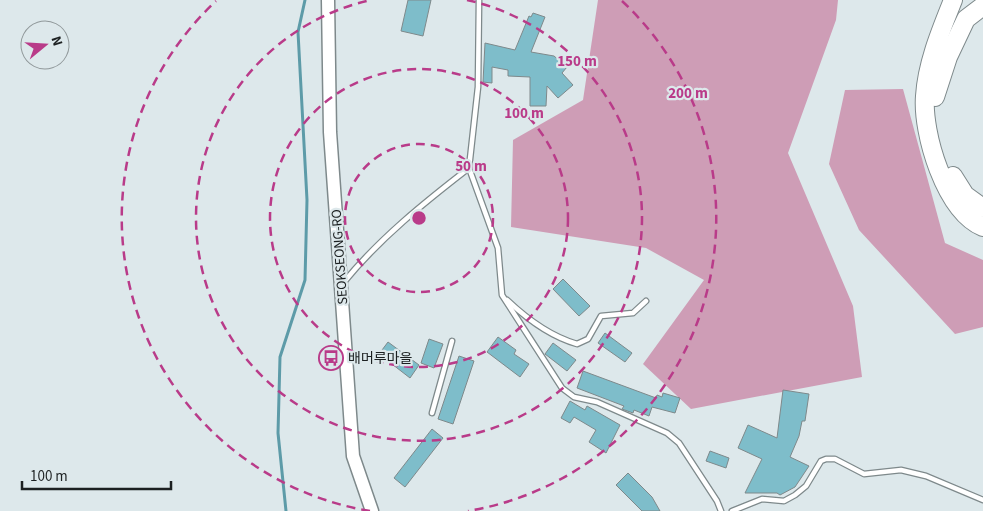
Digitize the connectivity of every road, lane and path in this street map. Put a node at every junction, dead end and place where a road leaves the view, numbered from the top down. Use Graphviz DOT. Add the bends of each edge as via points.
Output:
graph roads {
  1 [pos="328,0"];
  2 [pos="478,0"];
  3 [pos="953,0"];
  4 [pos="983,6"];
  5 [pos="470,168"];
  6 [pos="983,208"];
  7 [pos="983,227"];
  8 [pos="342,285"];
  9 [pos="502,295"];
  10 [pos="646,301"];
  11 [pos="452,340"];
  12 [pos="432,413"];
  13 [pos="983,500"];
  14 [pos="372,511"];
  15 [pos="721,511"];
  16 [pos="732,511"];
  1 -- 8 [label="street, SEOKSEONG-RO" via="330,132"];
  2 -- 5 [label="lane" via="478,87"];
  3 -- 7 [label="highway" via="936,44 924,96 928,131 938,174 958,205"];
  4 -- 6 [label="highway" via="966,19 948,57 933,102 946,166 965,195"];
  5 -- 8 [label="lane" via="429,199 364,258"];
  5 -- 9 [label="lane" via="498,248"];
  8 -- 14 [label="street, SEOKSEONG-RO" via="353,456"];
  9 -- 10 [label="lane" via="522,315 577,344 588,339 601,316 633,313"];
  9 -- 15 [label="lane" via="562,388 574,398 597,402 667,433 679,444"];
  11 -- 12 [label="lane"];
  13 -- 16 [label="lane" via="926,476 901,470 864,474 835,459 826,459 795,495 784,501 762,499"];
}
